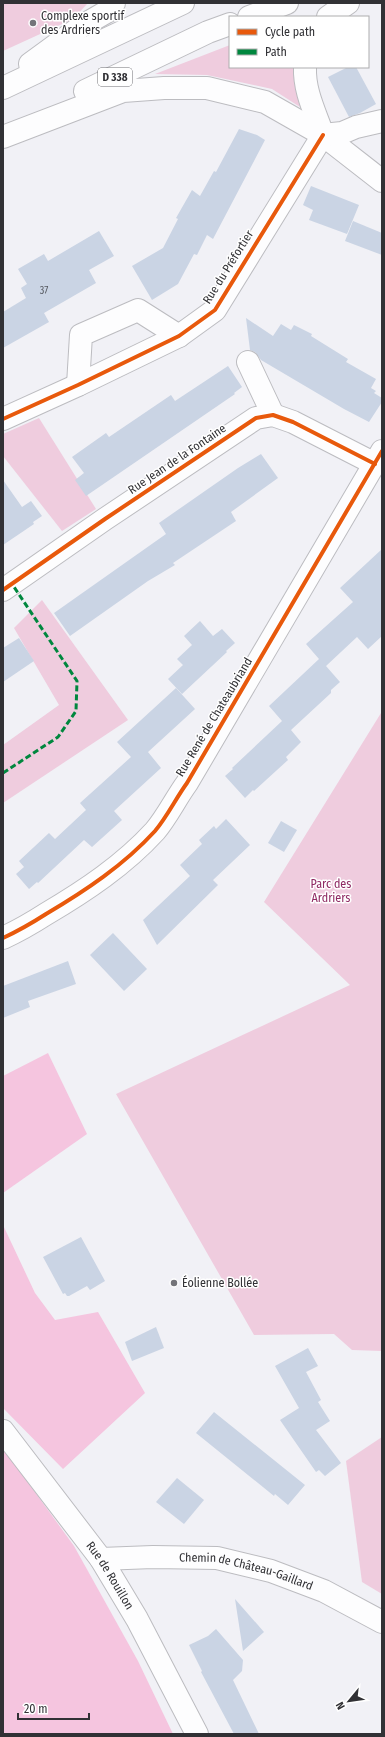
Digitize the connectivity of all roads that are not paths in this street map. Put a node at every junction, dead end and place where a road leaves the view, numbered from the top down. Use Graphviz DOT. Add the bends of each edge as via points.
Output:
graph roads {
  1 [pos="114,3"];
  2 [pos="183,3"];
  3 [pos="287,3"];
  4 [pos="348,3"];
  5 [pos="252,16"];
  6 [pos="329,16"];
  7 [pos="229,24"];
  8 [pos="305,68"];
  9 [pos="3,83"];
  10 [pos="3,88"];
  11 [pos="382,121"];
  12 [pos="323,135"];
  13 [pos="3,137"];
  14 [pos="382,181"];
  15 [pos="179,336"];
  16 [pos="248,362"];
  17 [pos="78,385"];
  18 [pos="273,415"];
  19 [pos="3,419"];
  20 [pos="378,458"];
  21 [pos="3,590"];
  22 [pos="3,938"];
  23 [pos="3,1431"];
  24 [pos="101,1559"];
  25 [pos="382,1622"];
  26 [pos="197,1734"];
  1 -- 9 [label="main road" via="108,11 82,26"];
  2 -- 10 [label="main road"];
  3 -- 5 [label="main road"];
  4 -- 6 [label="main road"];
  7 -- 13 [label="main road, D 338" via="69,99"];
  8 -- 12 [label="main road" via="306,86"];
  11 -- 12 [label="main road" via="342,133"];
  12 -- 13 [label="main road" via="265,102 207,88 164,88 122,91"];
  12 -- 14 [label="main road"];
  12 -- 15 [label="main road, Rue du Préfortier" via="215,310"];
  15 -- 17 [label="main road, Rue du Préfortier"];
  15 -- 17 [label="main road" via="138,310 81,335"];
  16 -- 18 [label="main road"];
  17 -- 19 [label="main road, Rue du Préfortier"];
  18 -- 20 [label="main road"];
  18 -- 21 [label="main road, Rue Jean de la Fontaine" via="256,418"];
  20 -- 22 [label="main road, Rue René de Chateaubriand" via="187,783 156,830 104,877 67,902"];
  23 -- 24 [label="main road, Rue de Rouillon"];
  24 -- 25 [label="main road, Chemin de Château-Gaillard" via="217,1558 271,1571 324,1591"];
  24 -- 26 [label="main road, Rue de Rouillon" via="137,1619"];
}
